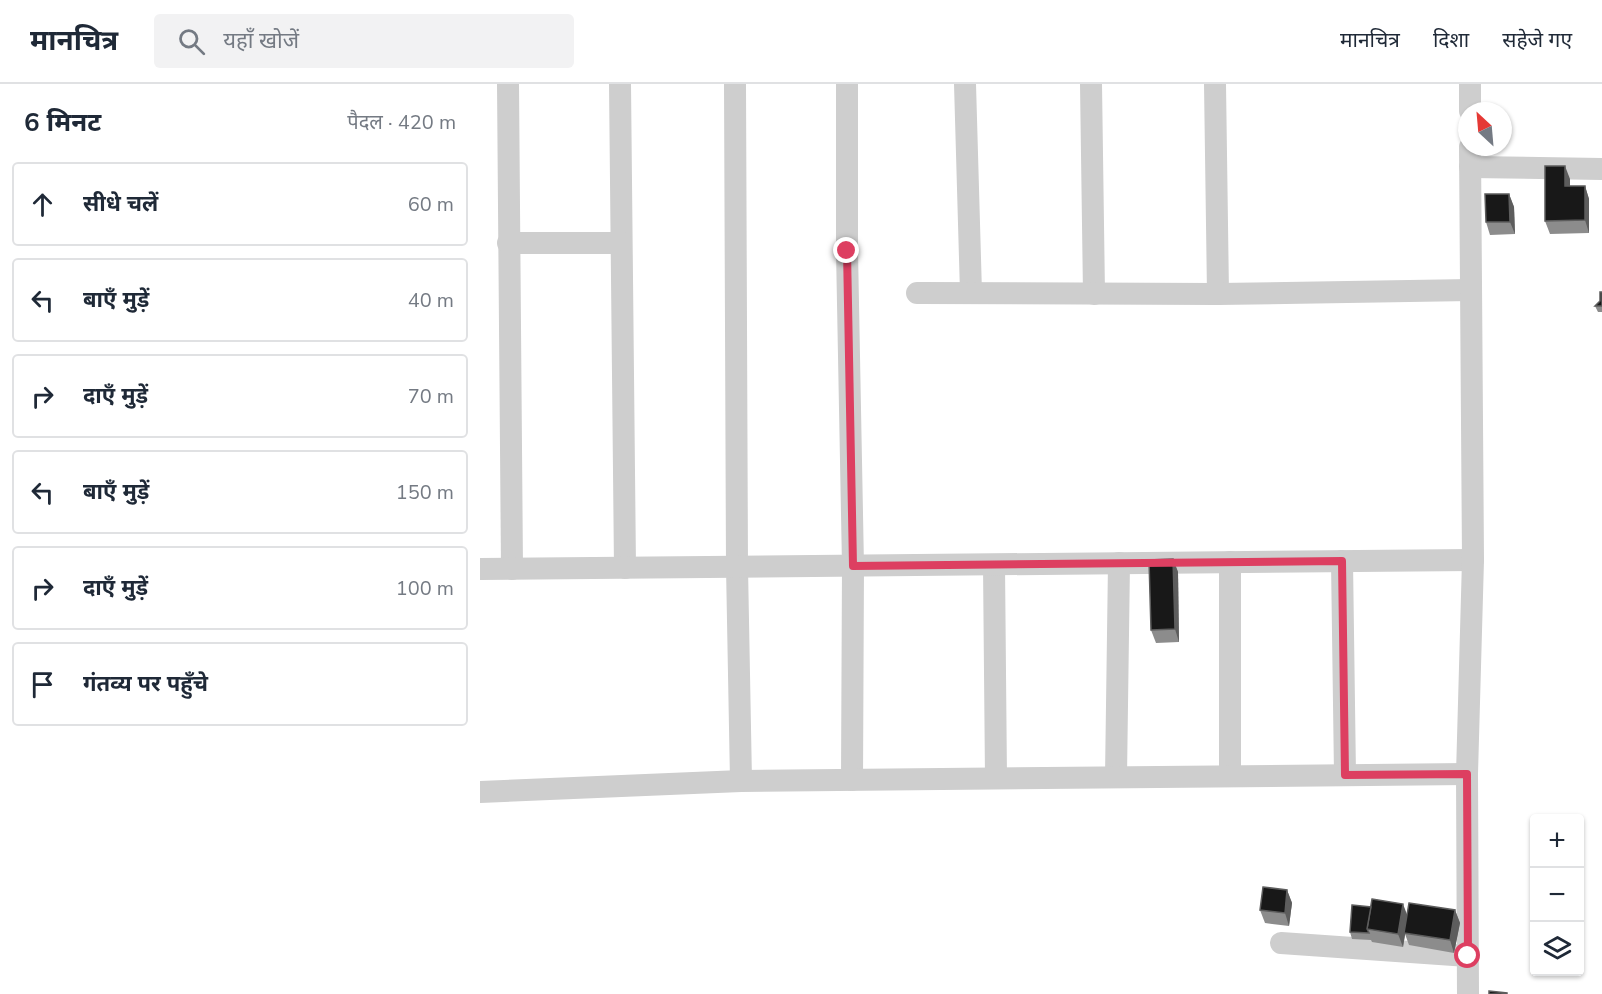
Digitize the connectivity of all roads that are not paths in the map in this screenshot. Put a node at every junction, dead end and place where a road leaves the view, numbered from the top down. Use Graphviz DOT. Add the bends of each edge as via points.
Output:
graph roads {
  1 [pos="508,84"];
  2 [pos="620,84"];
  3 [pos="735,84"];
  4 [pos="847,84"];
  5 [pos="965,84"];
  6 [pos="1091,84"];
  7 [pos="1215,84"];
  8 [pos="1470,84"];
  9 [pos="1470,102"];
  10 [pos="1470,157"];
  11 [pos="1602,169"];
  12 [pos="508,243"];
  13 [pos="621,243"];
  14 [pos="1471,290"];
  15 [pos="917,293"];
  16 [pos="971,293"];
  17 [pos="1094,294"];
  18 [pos="1218,294"];
  19 [pos="1473,560"];
  20 [pos="1342,561"];
  21 [pos="1230,562"];
  22 [pos="1119,563"];
  23 [pos="994,565"];
  24 [pos="853,566"];
  25 [pos="737,567"];
  26 [pos="480,568"];
  27 [pos="625,568"];
  28 [pos="512,569"];
  29 [pos="1467,774"];
  30 [pos="1345,775"];
  31 [pos="1230,776"];
  32 [pos="1116,777"];
  33 [pos="996,778"];
  34 [pos="852,780"];
  35 [pos="741,782"];
  36 [pos="480,792"];
  37 [pos="1281,943"];
  38 [pos="1468,956"];
  39 [pos="1468,994"];
  1 -- 12 [label="street"];
  2 -- 13 [label="street"];
  3 -- 25 [label="street"];
  4 -- 24 [label="street"];
  5 -- 16 [label="street"];
  6 -- 17 [label="street"];
  7 -- 18 [label="street"];
  8 -- 9 [label="street"];
  10 -- 11 [label="street"];
  10 -- 14 [label="street"];
  12 -- 13 [label="street"];
  12 -- 28 [label="street"];
  13 -- 27 [label="street"];
  14 -- 18 [label="street"];
  14 -- 19 [label="street"];
  15 -- 16 [label="street"];
  16 -- 17 [label="street"];
  17 -- 18 [label="street"];
  19 -- 20 [label="street"];
  19 -- 29 [label="street"];
  20 -- 21 [label="street"];
  20 -- 30 [label="street"];
  21 -- 22 [label="street"];
  21 -- 31 [label="street"];
  22 -- 23 [label="street"];
  22 -- 32 [label="street"];
  23 -- 24 [label="street"];
  23 -- 33 [label="street"];
  24 -- 25 [label="street"];
  24 -- 34 [label="street"];
  25 -- 27 [label="street"];
  25 -- 35 [label="street"];
  26 -- 28 [label="street"];
  27 -- 28 [label="street"];
  29 -- 30 [label="street"];
  29 -- 38 [label="street"];
  30 -- 31 [label="street"];
  31 -- 32 [label="street"];
  32 -- 33 [label="street"];
  33 -- 34 [label="street"];
  34 -- 35 [label="street"];
  35 -- 36 [label="street"];
  37 -- 38 [label="street"];
  38 -- 39 [label="street"];
}
